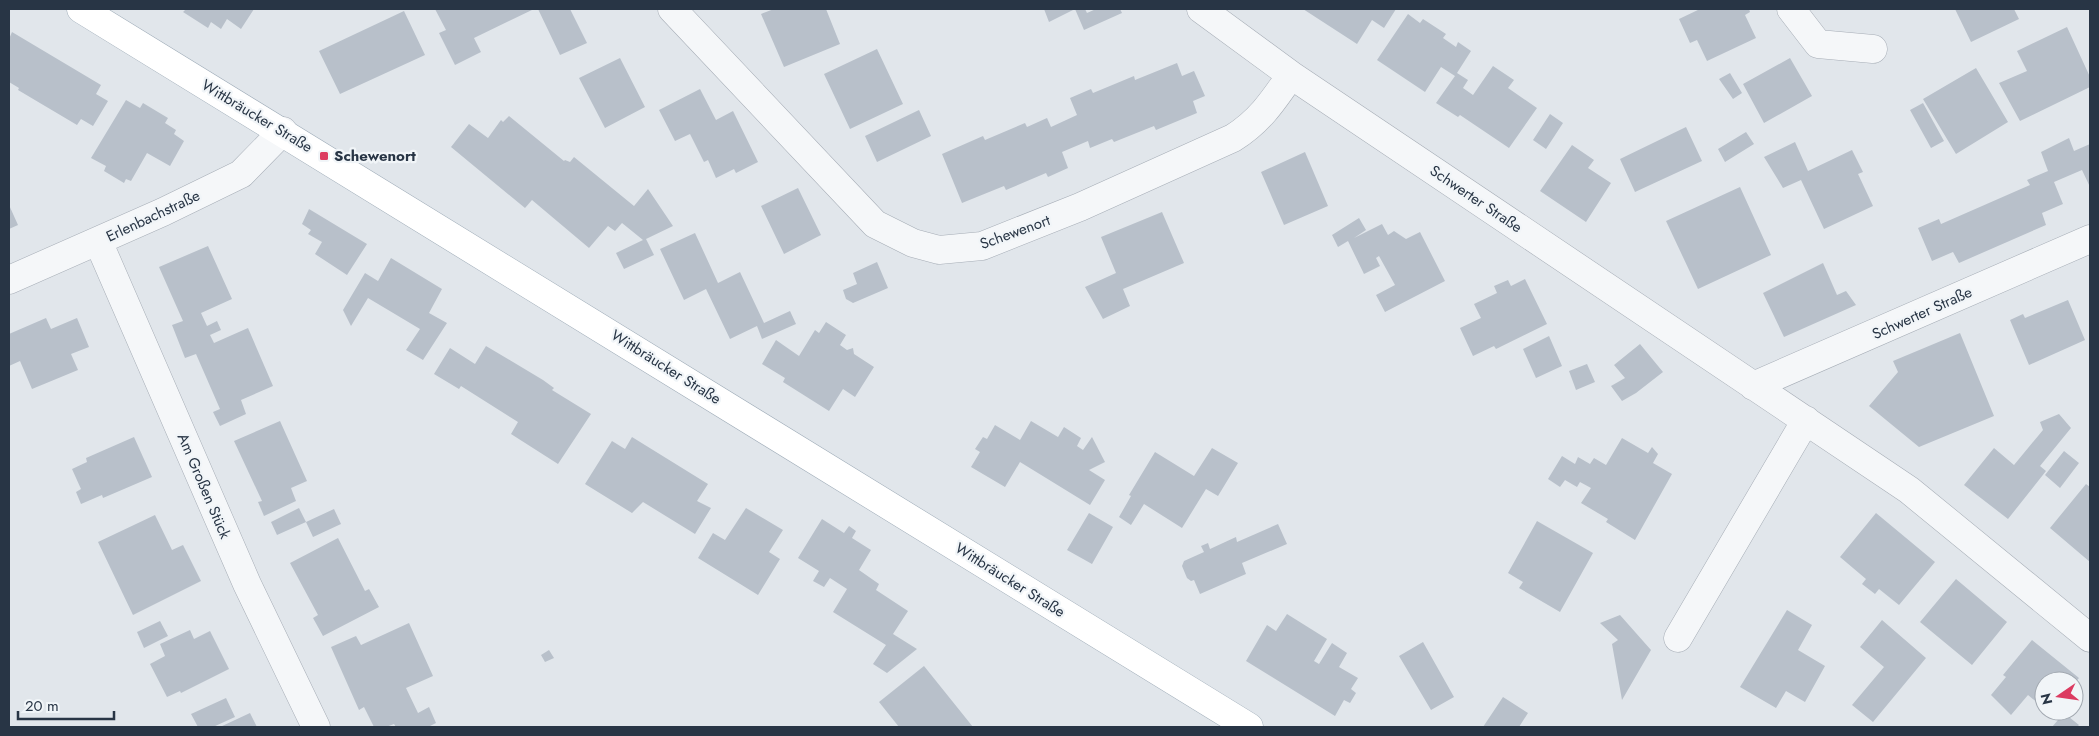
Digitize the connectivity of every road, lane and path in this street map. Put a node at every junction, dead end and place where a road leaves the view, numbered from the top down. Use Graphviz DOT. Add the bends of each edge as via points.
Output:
graph roads {
  1 [pos="81,9"];
  2 [pos="672,9"];
  3 [pos="1201,9"];
  4 [pos="1791,9"];
  5 [pos="1873,49"];
  6 [pos="1291,75"];
  7 [pos="283,131"];
  8 [pos="2090,239"];
  9 [pos="98,241"];
  10 [pos="9,280"];
  11 [pos="1753,386"];
  12 [pos="1806,420"];
  13 [pos="1678,638"];
  14 [pos="2090,638"];
  15 [pos="316,727"];
  16 [pos="1249,727"];
  1 -- 7 [label="main road, Wittbräucker Straße"];
  2 -- 6 [label="street, Schewenort" via="875,224 912,243 938,250 982,246 1080,207 1232,138 1263,114"];
  3 -- 6 [label="street, Schwerter Straße"];
  4 -- 5 [label="street" via="1818,44"];
  6 -- 11 [label="street, Schwerter Straße"];
  7 -- 9 [label="street, Erlenbachstraße" via="241,174"];
  7 -- 16 [label="main road, Wittbräucker Straße"];
  8 -- 11 [label="street, Schwerter Straße"];
  9 -- 10 [label="street, Erlenbachstraße"];
  9 -- 15 [label="street, Am Großen Stück" via="246,584"];
  11 -- 12 [label="street, Schwerter Straße"];
  12 -- 13 [label="street"];
  12 -- 14 [label="street, Schwerter Straße" via="1909,490"];
}
